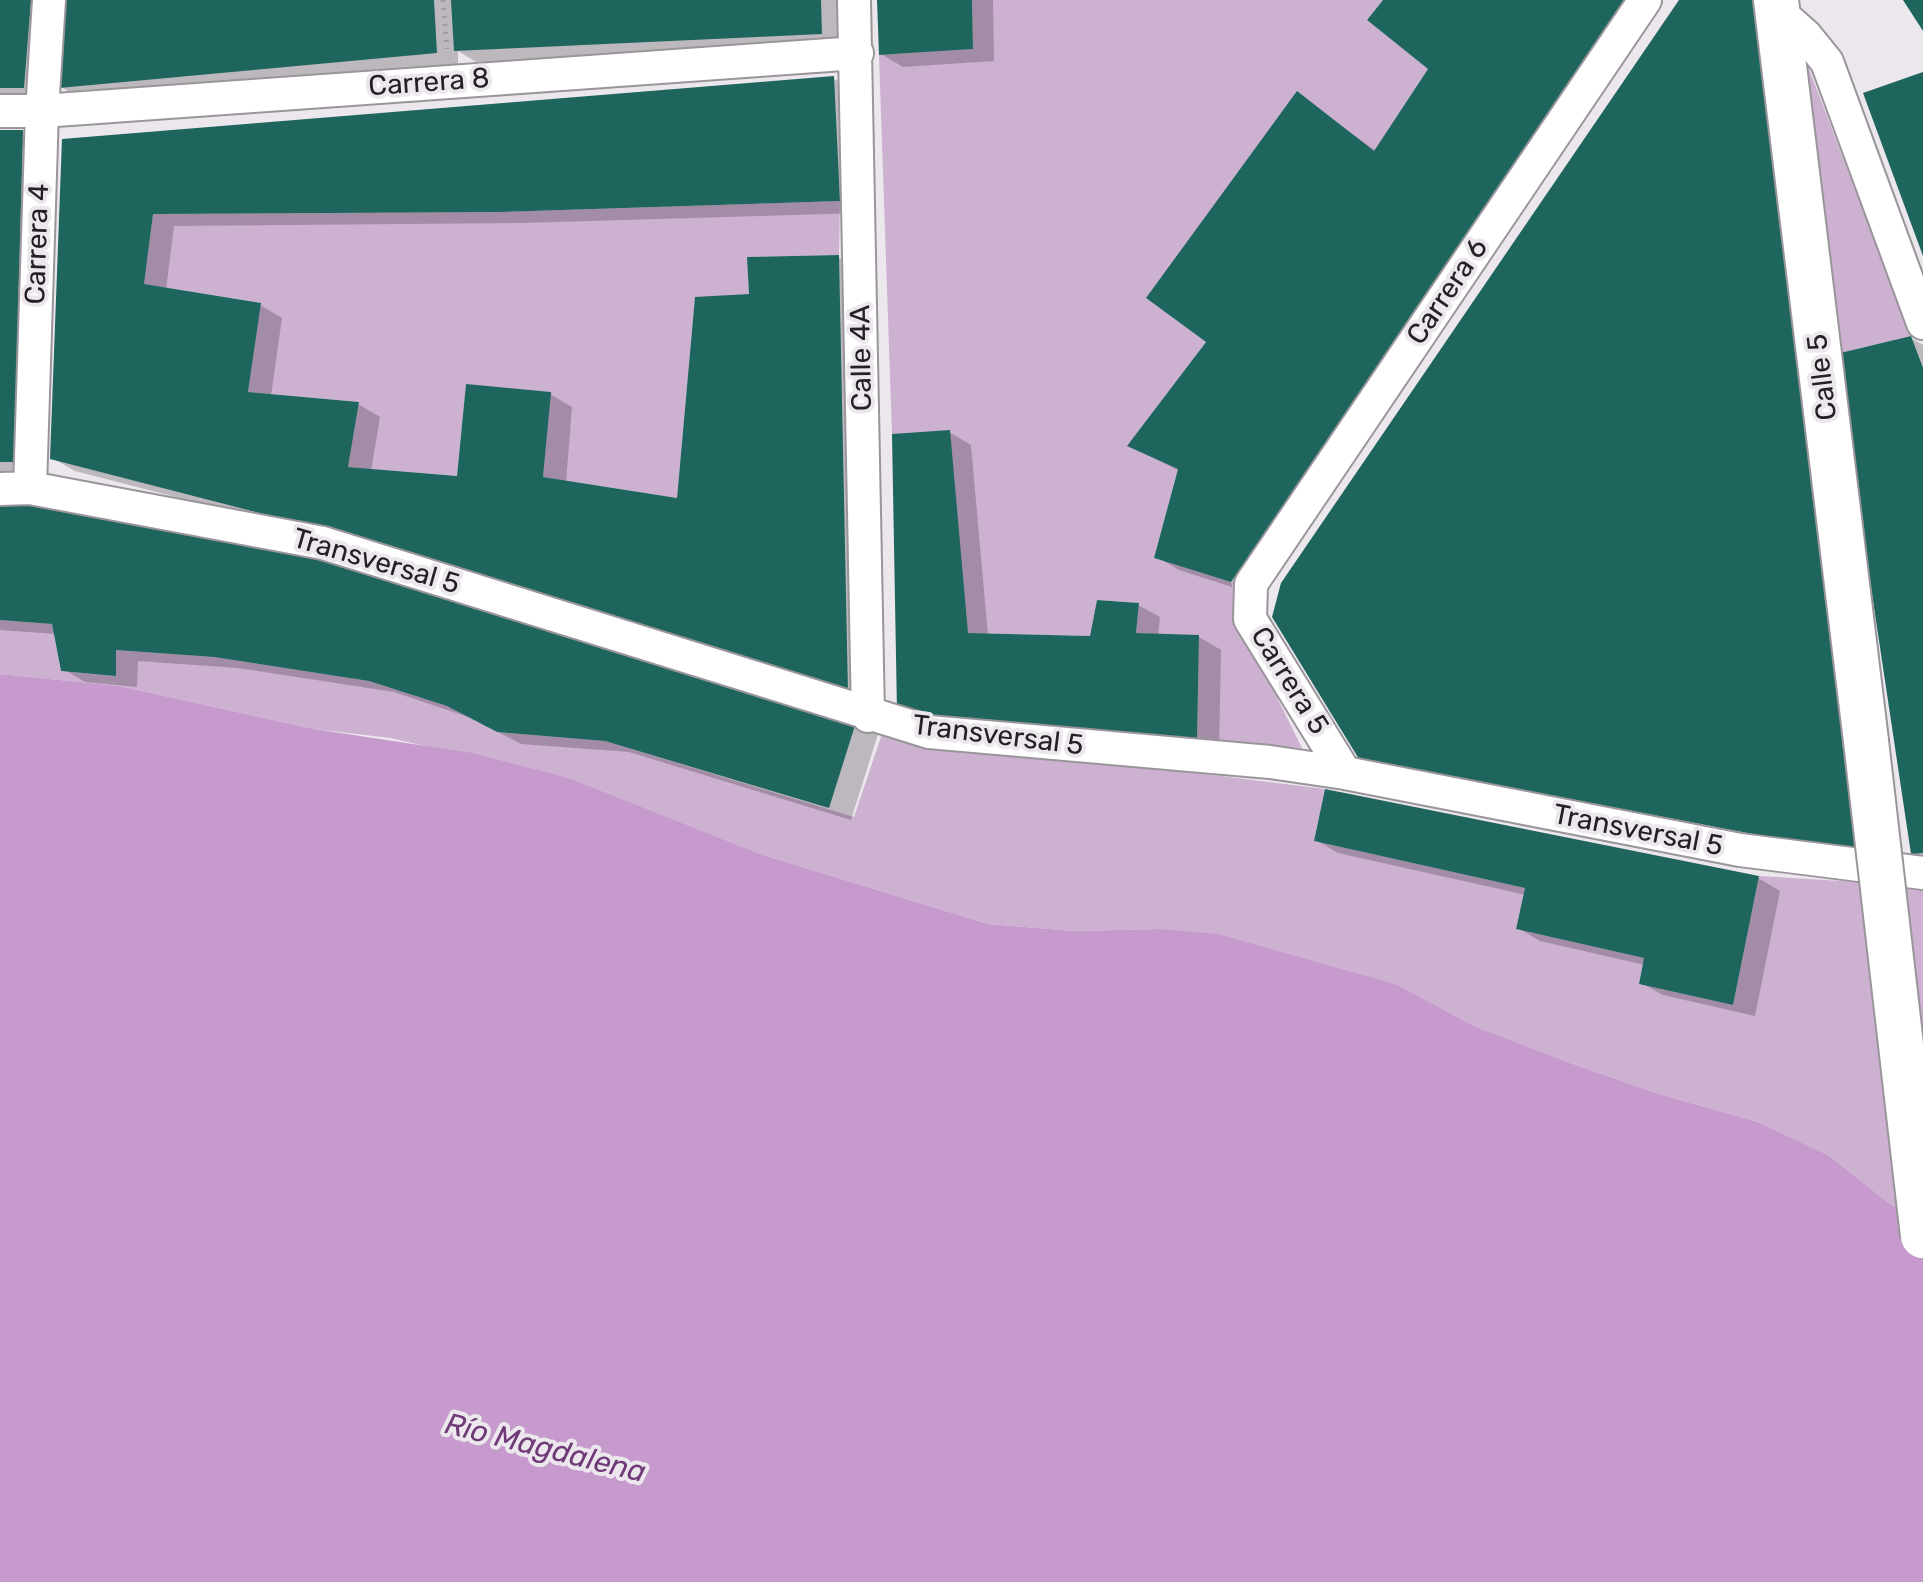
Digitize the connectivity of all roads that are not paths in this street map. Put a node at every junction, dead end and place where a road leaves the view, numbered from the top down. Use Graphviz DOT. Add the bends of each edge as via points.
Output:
graph roads {
  1 [pos="49,0"];
  2 [pos="854,0"];
  3 [pos="1645,0"];
  4 [pos="1780,4"];
  5 [pos="857,53"];
  6 [pos="0,111"];
  7 [pos="42,111"];
  8 [pos="1923,323"];
  9 [pos="15,488"];
  10 [pos="1251,584"];
  11 [pos="868,716"];
  12 [pos="1345,773"];
  13 [pos="1923,873"];
  14 [pos="1923,1236"];
  1 -- 7 [label="street, Carrera 4"];
  2 -- 5 [label="street, Calle 4A"];
  3 -- 10 [label="street, Carrera 6"];
  4 -- 8 [label="street, Calle 5" via="1827,62"];
  4 -- 14 [label="main road, Calle 5, bridge"];
  5 -- 7 [label="street, Carrera 8"];
  5 -- 11 [label="street, Calle 4A"];
  6 -- 7 [label="street, Carrera 8"];
  7 -- 9 [label="street, Carrera 4"];
  9 -- 11 [label="street, Transversal 5" via="323,543"];
  10 -- 12 [label="street, Carrera 5" via="1250,619"];
  11 -- 12 [label="street, Transversal 5" via="929,732"];
  12 -- 13 [label="street, Transversal 5" via="1740,850"];
}
